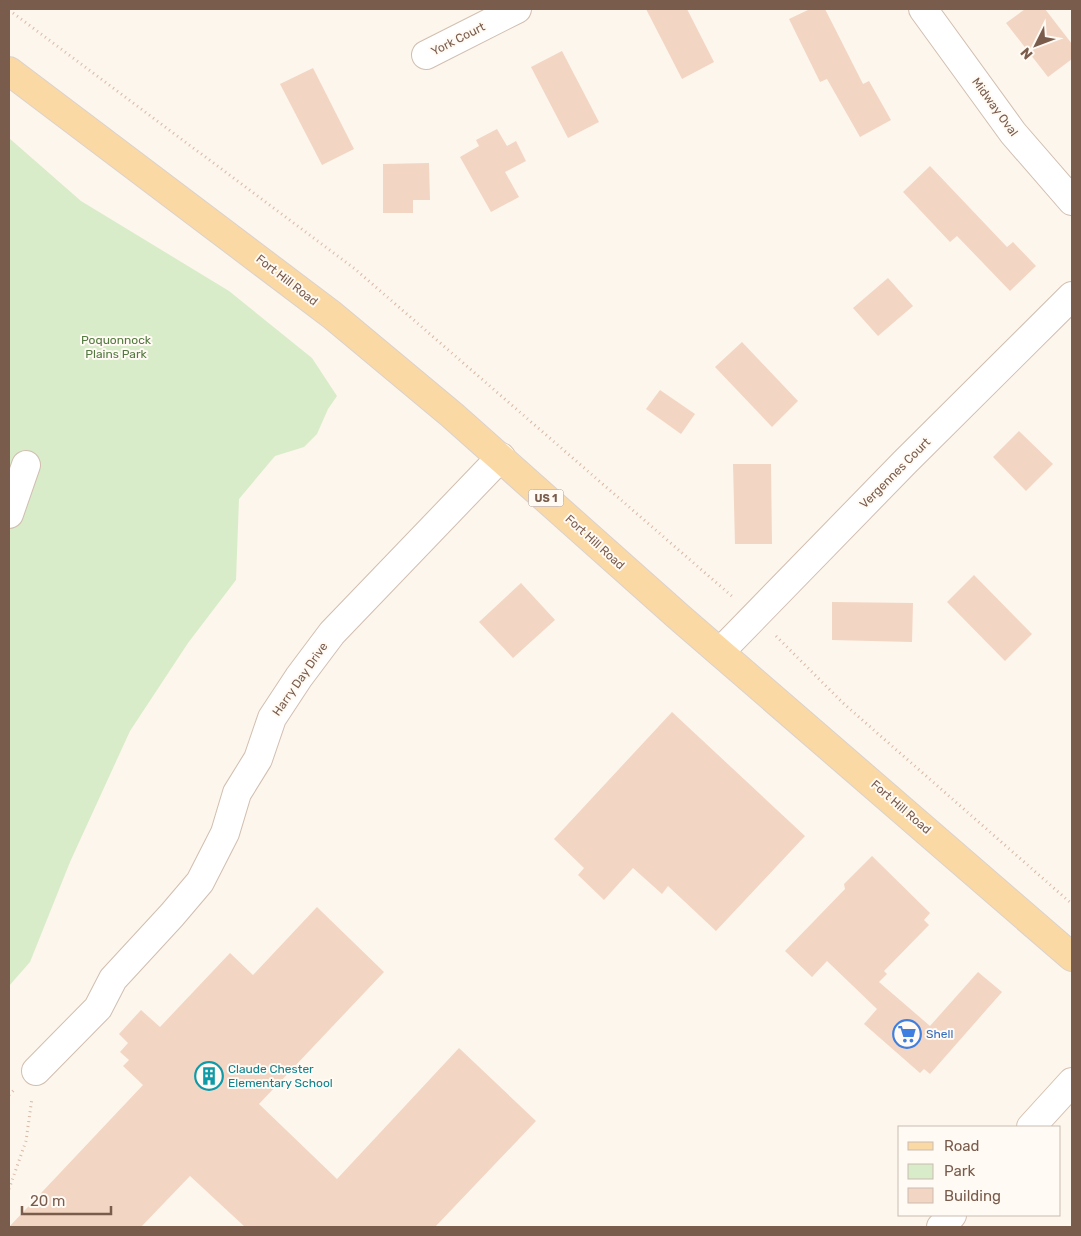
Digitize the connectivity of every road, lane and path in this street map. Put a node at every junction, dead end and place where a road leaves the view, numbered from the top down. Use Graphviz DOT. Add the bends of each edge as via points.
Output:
graph roads {
  1 [pos="517,9"];
  2 [pos="923,9"];
  3 [pos="9,10"];
  4 [pos="426,55"];
  5 [pos="9,71"];
  6 [pos="1072,201"];
  7 [pos="1072,296"];
  8 [pos="501,457"];
  9 [pos="26,464"];
  10 [pos="9,514"];
  11 [pos="731,595"];
  12 [pos="779,639"];
  13 [pos="720,652"];
  14 [pos="1072,904"];
  15 [pos="1072,957"];
  16 [pos="36,1071"];
  17 [pos="1072,1082"];
  18 [pos="1032,1126"];
  19 [pos="9,1189"];
  20 [pos="951,1216"];
  21 [pos="941,1227"];
  1 -- 4 [label="street, York Court"];
  2 -- 6 [label="street, Midway Oval" via="1013,133"];
  3 -- 11 [label="path" via="355,269"];
  5 -- 8 [label="main road, Fort Hill Road / US 1" via="287,279"];
  7 -- 13 [label="street, Vergennes Court"];
  8 -- 13 [label="main road, Fort Hill Road / US 1"];
  8 -- 16 [label="street, Harry Day Drive" via="326,640 272,718 258,759 237,793 225,834 200,882 113,980 98,1008"];
  9 -- 10 [label="street"];
  12 -- 14 [label="path" via="843,703"];
  13 -- 15 [label="main road, Fort Hill Road / US 1"];
  16 -- 19 [label="path" via="26,1141"];
  17 -- 18 [label="street"];
  20 -- 21 [label="street"];
}
